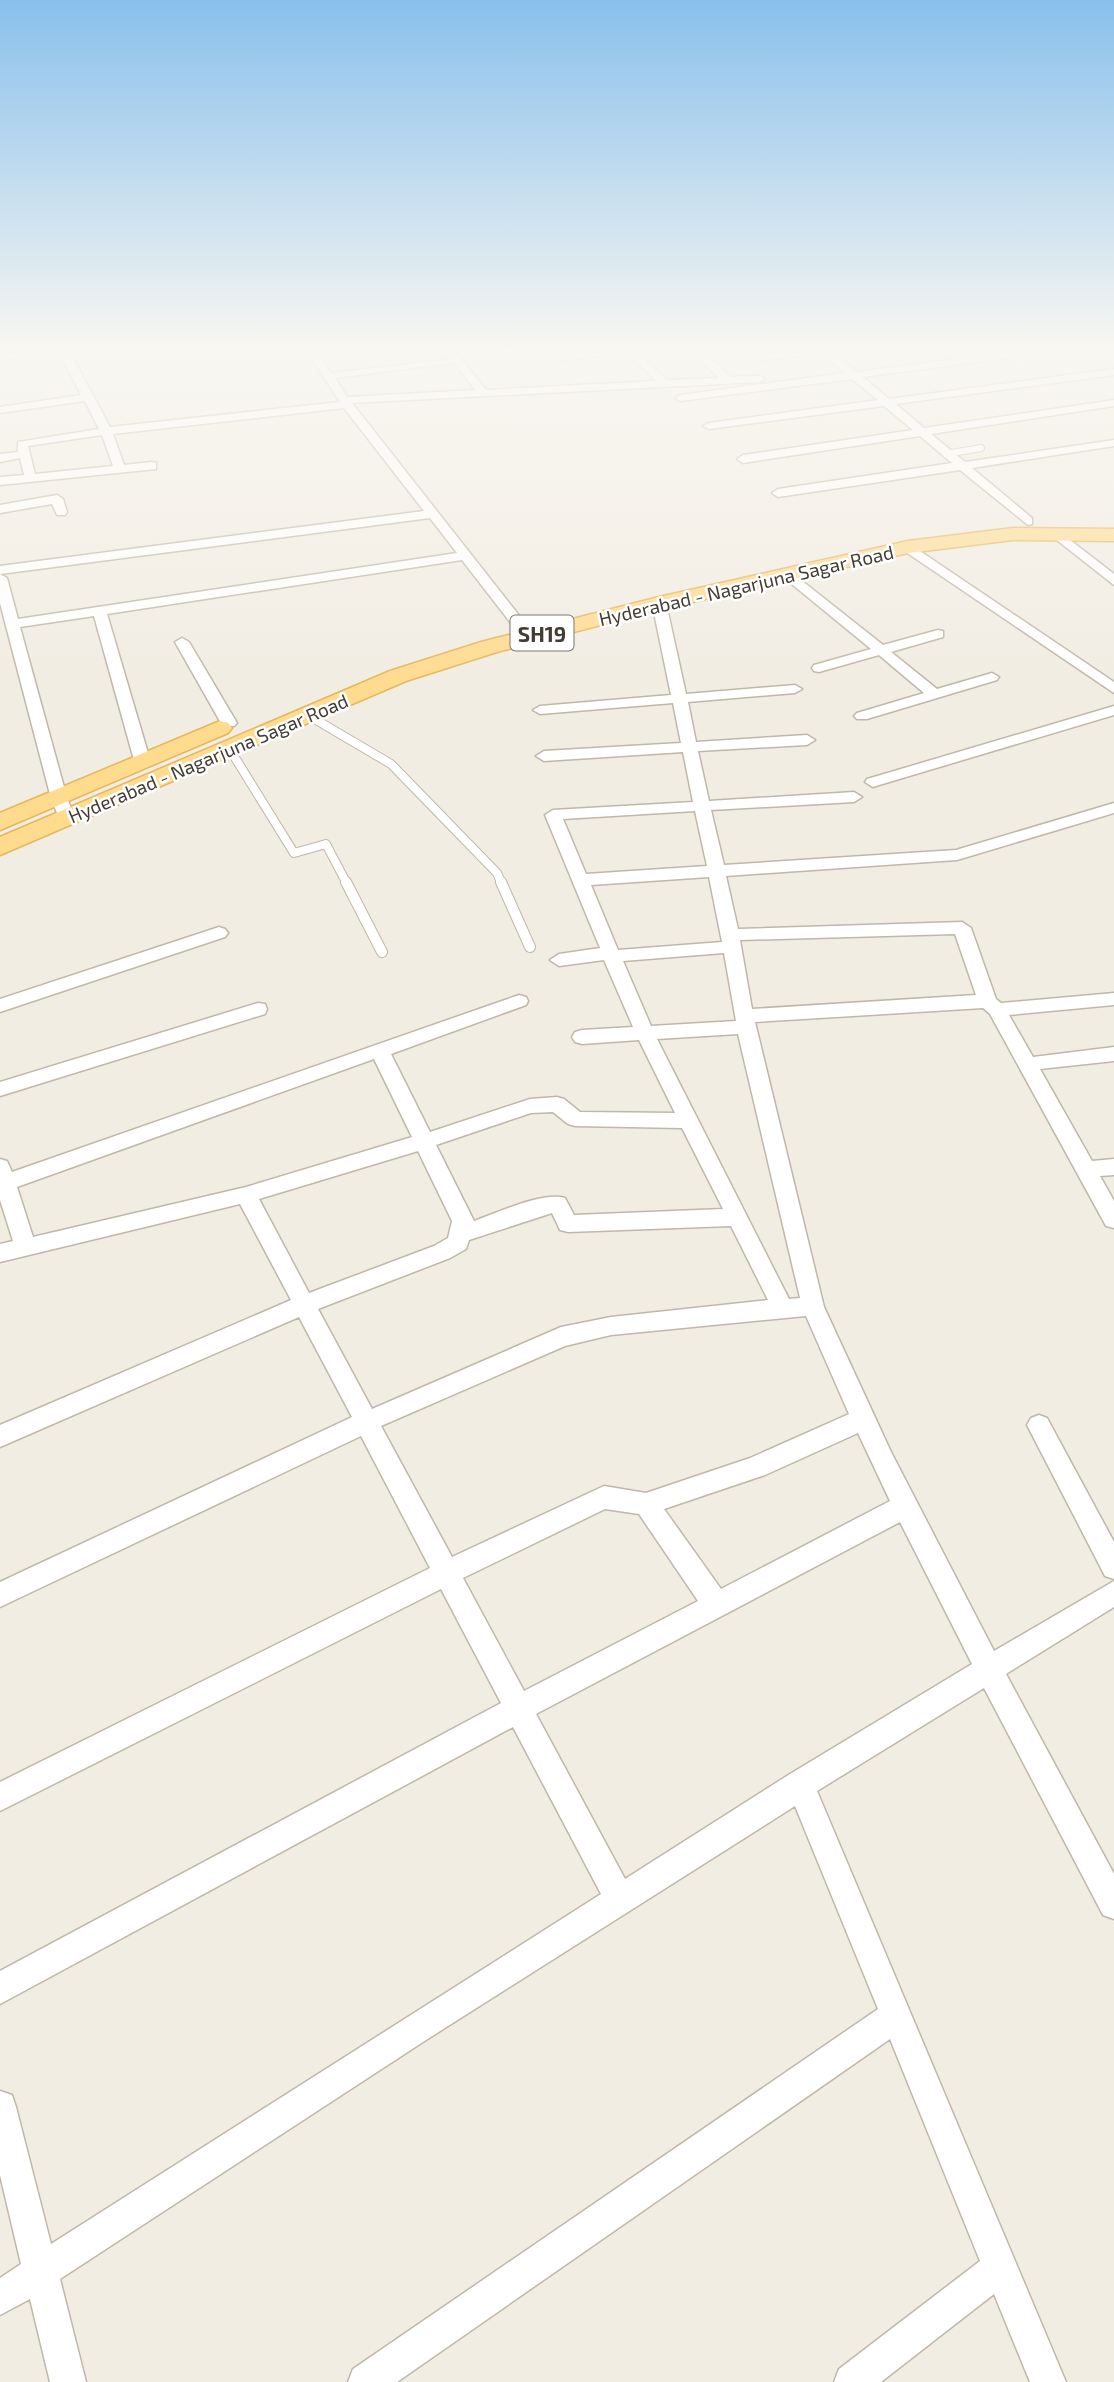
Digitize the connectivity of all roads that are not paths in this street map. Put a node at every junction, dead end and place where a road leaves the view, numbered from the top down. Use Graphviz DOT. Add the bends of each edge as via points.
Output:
graph roads {
  1 [pos="27,464"];
  2 [pos="118,464"];
  3 [pos="394,464"];
  4 [pos="972,464"];
  5 [pos="152,466"];
  6 [pos="960,466"];
  7 [pos="120,469"];
  8 [pos="30,477"];
  9 [pos="0,481"];
  10 [pos="778,493"];
  11 [pos="0,509"];
  12 [pos="61,512"];
  13 [pos="433,514"];
  14 [pos="1028,521"];
  15 [pos="1114,523"];
  16 [pos="1057,534"];
  17 [pos="1114,536"];
  18 [pos="908,547"];
  19 [pos="466,556"];
  20 [pos="0,570"];
  21 [pos="787,573"];
  22 [pos="0,578"];
  23 [pos="1114,581"];
  24 [pos="659,603"];
  25 [pos="99,611"];
  26 [pos="518,623"];
  27 [pos="13,624"];
  28 [pos="938,634"];
  29 [pos="182,642"];
  30 [pos="879,651"];
  31 [pos="819,667"];
  32 [pos="992,677"];
  33 [pos="795,689"];
  34 [pos="1114,689"];
  35 [pos="933,693"];
  36 [pos="679,699"];
  37 [pos="540,710"];
  38 [pos="1114,710"];
  39 [pos="306,714"];
  40 [pos="862,716"];
  41 [pos="229,723"];
  42 [pos="807,740"];
  43 [pos="690,746"];
  44 [pos="229,748"];
  45 [pos="544,756"];
  46 [pos="142,760"];
  47 [pos="873,782"];
  48 [pos="854,797"];
  49 [pos="703,806"];
  50 [pos="63,808"];
  51 [pos="1114,808"];
  52 [pos="0,822"];
  53 [pos="0,848"];
  54 [pos="717,873"];
  55 [pos="579,880"];
  56 [pos="219,933"];
  57 [pos="731,941"];
  58 [pos="530,947"];
  59 [pos="382,951"];
  60 [pos="611,955"];
  61 [pos="559,960"];
  62 [pos="1114,999"];
  63 [pos="519,1001"];
  64 [pos="0,1006"];
  65 [pos="993,1006"];
  66 [pos="258,1009"];
  67 [pos="745,1021"];
  68 [pos="644,1032"];
  69 [pos="582,1037"];
  70 [pos="380,1051"];
  71 [pos="1114,1054"];
  72 [pos="1028,1064"];
  73 [pos="0,1089"];
  74 [pos="688,1121"];
  75 [pos="425,1141"];
  76 [pos="1114,1167"];
  77 [pos="1085,1170"];
  78 [pos="3,1175"];
  79 [pos="246,1195"];
  80 [pos="737,1217"];
  81 [pos="1114,1220"];
  82 [pos="462,1234"];
  83 [pos="26,1248"];
  84 [pos="0,1253"];
  85 [pos="303,1304"];
  86 [pos="813,1307"];
  87 [pos="783,1308"];
  88 [pos="863,1419"];
  89 [pos="366,1422"];
  90 [pos="1039,1425"];
  91 [pos="0,1436"];
  92 [pos="646,1504"];
  93 [pos="906,1506"];
  94 [pos="1114,1567"];
  95 [pos="446,1573"];
  96 [pos="1114,1593"];
  97 [pos="0,1595"];
  98 [pos="716,1605"];
  99 [pos="989,1669"];
  100 [pos="518,1709"];
  101 [pos="800,1784"];
  102 [pos="0,1797"];
  103 [pos="619,1898"];
  104 [pos="1114,1904"];
  105 [pos="0,1988"];
  106 [pos="894,2017"];
  107 [pos="0,2108"];
  108 [pos="999,2268"];
  109 [pos="41,2270"];
  110 [pos="0,2298"];
  111 [pos="68,2382"];
  112 [pos="366,2382"];
  113 [pos="852,2382"];
  114 [pos="1048,2382"];
  1 -- 8 [label="street"];
  2 -- 7 [label="street"];
  3 -- 13 [label="street"];
  4 -- 6 [label="street"];
  5 -- 7 [label="street"];
  6 -- 10 [label="street"];
  6 -- 14 [label="street"];
  7 -- 8 [label="street"];
  8 -- 9 [label="street"];
  11 -- 12 [label="street" via="57,499"];
  13 -- 19 [label="street"];
  13 -- 20 [label="street"];
  14 -- 15 [label="main road, Hyderabad - Nagarjuna Sagar Road / SH19"];
  14 -- 26 [label="main road, Hyderabad - Nagarjuna Sagar Road / SH19" via="907,531"];
  16 -- 17 [label="main road, Hyderabad - Nagarjuna Sagar Road / SH19"];
  16 -- 18 [label="main road, Hyderabad - Nagarjuna Sagar Road / SH19" via="1013,534"];
  16 -- 23 [label="street"];
  18 -- 21 [label="main road, Hyderabad - Nagarjuna Sagar Road / SH19"];
  18 -- 34 [label="street"];
  19 -- 25 [label="street"];
  19 -- 26 [label="street"];
  21 -- 24 [label="main road, Hyderabad - Nagarjuna Sagar Road / SH19"];
  21 -- 30 [label="street"];
  22 -- 27 [label="street"];
  24 -- 36 [label="street"];
  24 -- 39 [label="main road, Hyderabad - Nagarjuna Sagar Road / SH19" via="489,647"];
  25 -- 27 [label="street"];
  25 -- 46 [label="street"];
  26 -- 41 [label="main road, Hyderabad - Nagarjuna Sagar Road / SH19" via="369,667"];
  27 -- 50 [label="street"];
  28 -- 30 [label="street"];
  29 -- 41 [label="street"];
  30 -- 31 [label="street"];
  30 -- 35 [label="street"];
  32 -- 35 [label="street"];
  33 -- 36 [label="street"];
  35 -- 40 [label="street"];
  36 -- 37 [label="street"];
  36 -- 43 [label="street"];
  38 -- 47 [label="street"];
  39 -- 44 [label="main road, Hyderabad - Nagarjuna Sagar Road / SH19"];
  39 -- 58 [label="lane" via="391,764 497,873"];
  41 -- 46 [label="main road, Hyderabad - Nagarjuna Sagar Road / SH19"];
  42 -- 43 [label="street"];
  43 -- 45 [label="street"];
  43 -- 49 [label="street"];
  44 -- 50 [label="main road, Hyderabad - Nagarjuna Sagar Road / SH19"];
  44 -- 59 [label="lane" via="294,853 326,844"];
  46 -- 50 [label="main road, Hyderabad - Nagarjuna Sagar Road / SH19"];
  48 -- 49 [label="street"];
  49 -- 54 [label="street"];
  49 -- 55 [label="street" via="553,815"];
  50 -- 52 [label="main road, Hyderabad - Nagarjuna Sagar Road / SH19"];
  50 -- 53 [label="main road, Hyderabad - Nagarjuna Sagar Road / SH19"];
  51 -- 54 [label="street" via="957,855"];
  54 -- 55 [label="street"];
  54 -- 57 [label="street"];
  55 -- 60 [label="street"];
  56 -- 64 [label="street"];
  57 -- 60 [label="street"];
  57 -- 65 [label="street" via="962,928"];
  57 -- 67 [label="street"];
  60 -- 61 [label="street"];
  60 -- 68 [label="street"];
  62 -- 65 [label="street"];
  63 -- 70 [label="street"];
  65 -- 67 [label="street" via="978,1000"];
  65 -- 72 [label="street"];
  66 -- 73 [label="street"];
  67 -- 68 [label="street"];
  67 -- 86 [label="street"];
  68 -- 69 [label="street"];
  68 -- 74 [label="street"];
  70 -- 75 [label="street"];
  70 -- 78 [label="street"];
  71 -- 72 [label="street"];
  72 -- 77 [label="street"];
  74 -- 75 [label="street" via="575,1119 557,1104 530,1106"];
  74 -- 80 [label="street"];
  75 -- 79 [label="street"];
  75 -- 82 [label="street" via="463,1221"];
  76 -- 77 [label="street"];
  77 -- 81 [label="street"];
  78 -- 83 [label="street"];
  79 -- 83 [label="street"];
  79 -- 85 [label="street"];
  80 -- 82 [label="street" via="568,1224 558,1204"];
  80 -- 87 [label="street"];
  82 -- 85 [label="street" via="458,1243 442,1252"];
  83 -- 84 [label="street"];
  85 -- 89 [label="street"];
  85 -- 91 [label="street"];
  86 -- 87 [label="street"];
  86 -- 88 [label="street"];
  87 -- 89 [label="street" via="578,1332"];
  88 -- 92 [label="street" via="756,1467"];
  88 -- 93 [label="street"];
  89 -- 95 [label="street"];
  89 -- 97 [label="street"];
  90 -- 94 [label="street"];
  92 -- 95 [label="street" via="604,1497"];
  92 -- 98 [label="street"];
  93 -- 98 [label="street"];
  93 -- 99 [label="street"];
  95 -- 100 [label="street"];
  95 -- 102 [label="street"];
  96 -- 99 [label="street"];
  98 -- 100 [label="street"];
  99 -- 101 [label="street"];
  99 -- 104 [label="street"];
  100 -- 103 [label="street"];
  100 -- 105 [label="street"];
  101 -- 103 [label="street"];
  101 -- 106 [label="street"];
  103 -- 109 [label="street"];
  106 -- 108 [label="street"];
  106 -- 112 [label="street"];
  107 -- 109 [label="street"];
  108 -- 113 [label="street"];
  108 -- 114 [label="street"];
  109 -- 110 [label="street"];
  109 -- 111 [label="street"];
}
